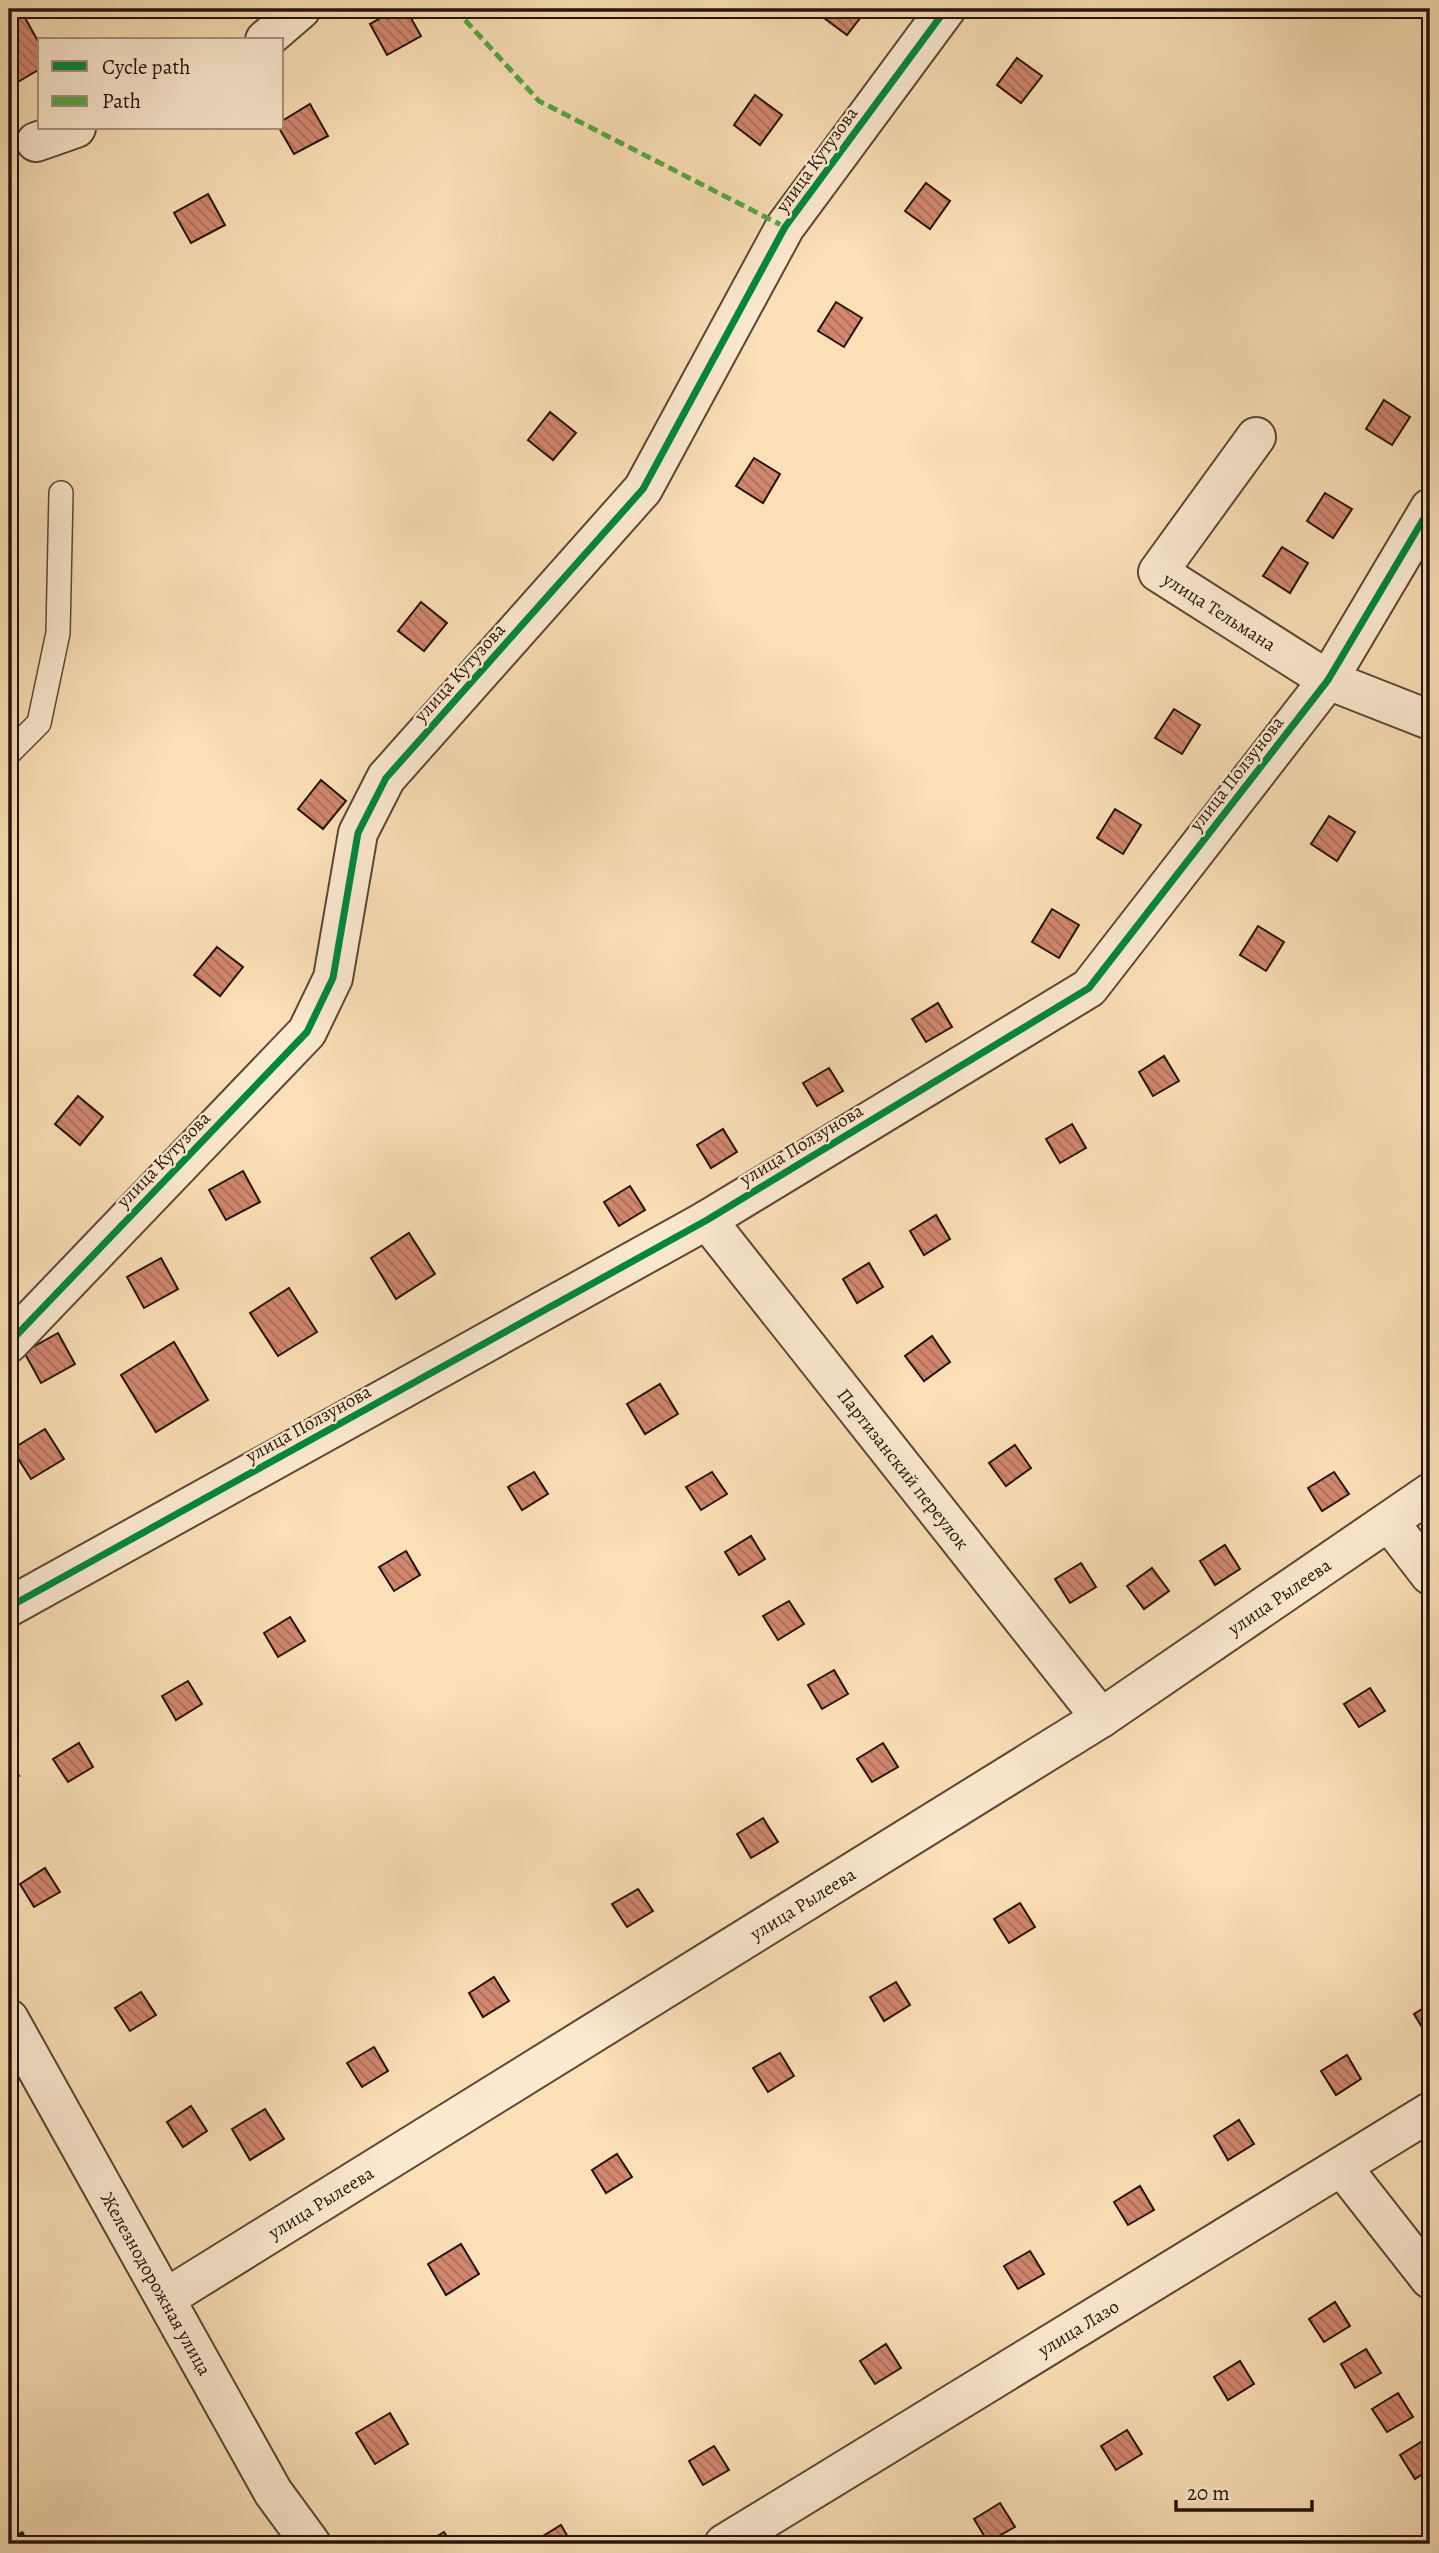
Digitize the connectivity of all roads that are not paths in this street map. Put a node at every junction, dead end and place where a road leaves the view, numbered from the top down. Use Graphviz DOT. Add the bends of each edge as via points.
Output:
graph roads {
  1 [pos="301,9"];
  2 [pos="946,9"];
  3 [pos="267,38"];
  4 [pos="70,130"];
  5 [pos="37,142"];
  6 [pos="1256,438"];
  7 [pos="61,493"];
  8 [pos="1430,508"];
  9 [pos="1328,680"];
  10 [pos="1430,720"];
  11 [pos="9,753"];
  12 [pos="707,1220"];
  13 [pos="9,1343"];
  14 [pos="1430,1493"];
  15 [pos="1389,1522"];
  16 [pos="1430,1575"];
  17 [pos="9,1607"];
  18 [pos="1101,1718"];
  19 [pos="9,2019"];
  20 [pos="1430,2112"];
  21 [pos="1342,2167"];
  22 [pos="1430,2279"];
  23 [pos="166,2298"];
  24 [pos="311,2544"];
  25 [pos="724,2544"];
  1 -- 3 [label="street"];
  2 -- 13 [label="street, улица Кутузова" via="785,228 643,489 386,778 358,833 333,978 307,1032"];
  4 -- 5 [label="street"];
  6 -- 9 [label="street, улица Тельмана" via="1158,572"];
  7 -- 11 [label="lane" via="58,633 39,723"];
  8 -- 9 [label="street, улица Ползунова"];
  9 -- 10 [label="street, улица Тельмана"];
  9 -- 12 [label="street, улица Ползунова" via="1089,988"];
  12 -- 17 [label="street, улица Ползунова"];
  12 -- 18 [label="street, Партизанский переулок"];
  14 -- 15 [label="street, улица Рылеева"];
  15 -- 16 [label="street"];
  15 -- 18 [label="street, улица Рылеева"];
  18 -- 23 [label="street, улица Рылеева"];
  19 -- 23 [label="street, Железнодорожная улица"];
  20 -- 21 [label="street, улица Лазо"];
  21 -- 22 [label="street"];
  21 -- 25 [label="street, улица Лазо"];
  23 -- 24 [label="street, Железнодорожная улица" via="274,2492"];
}
